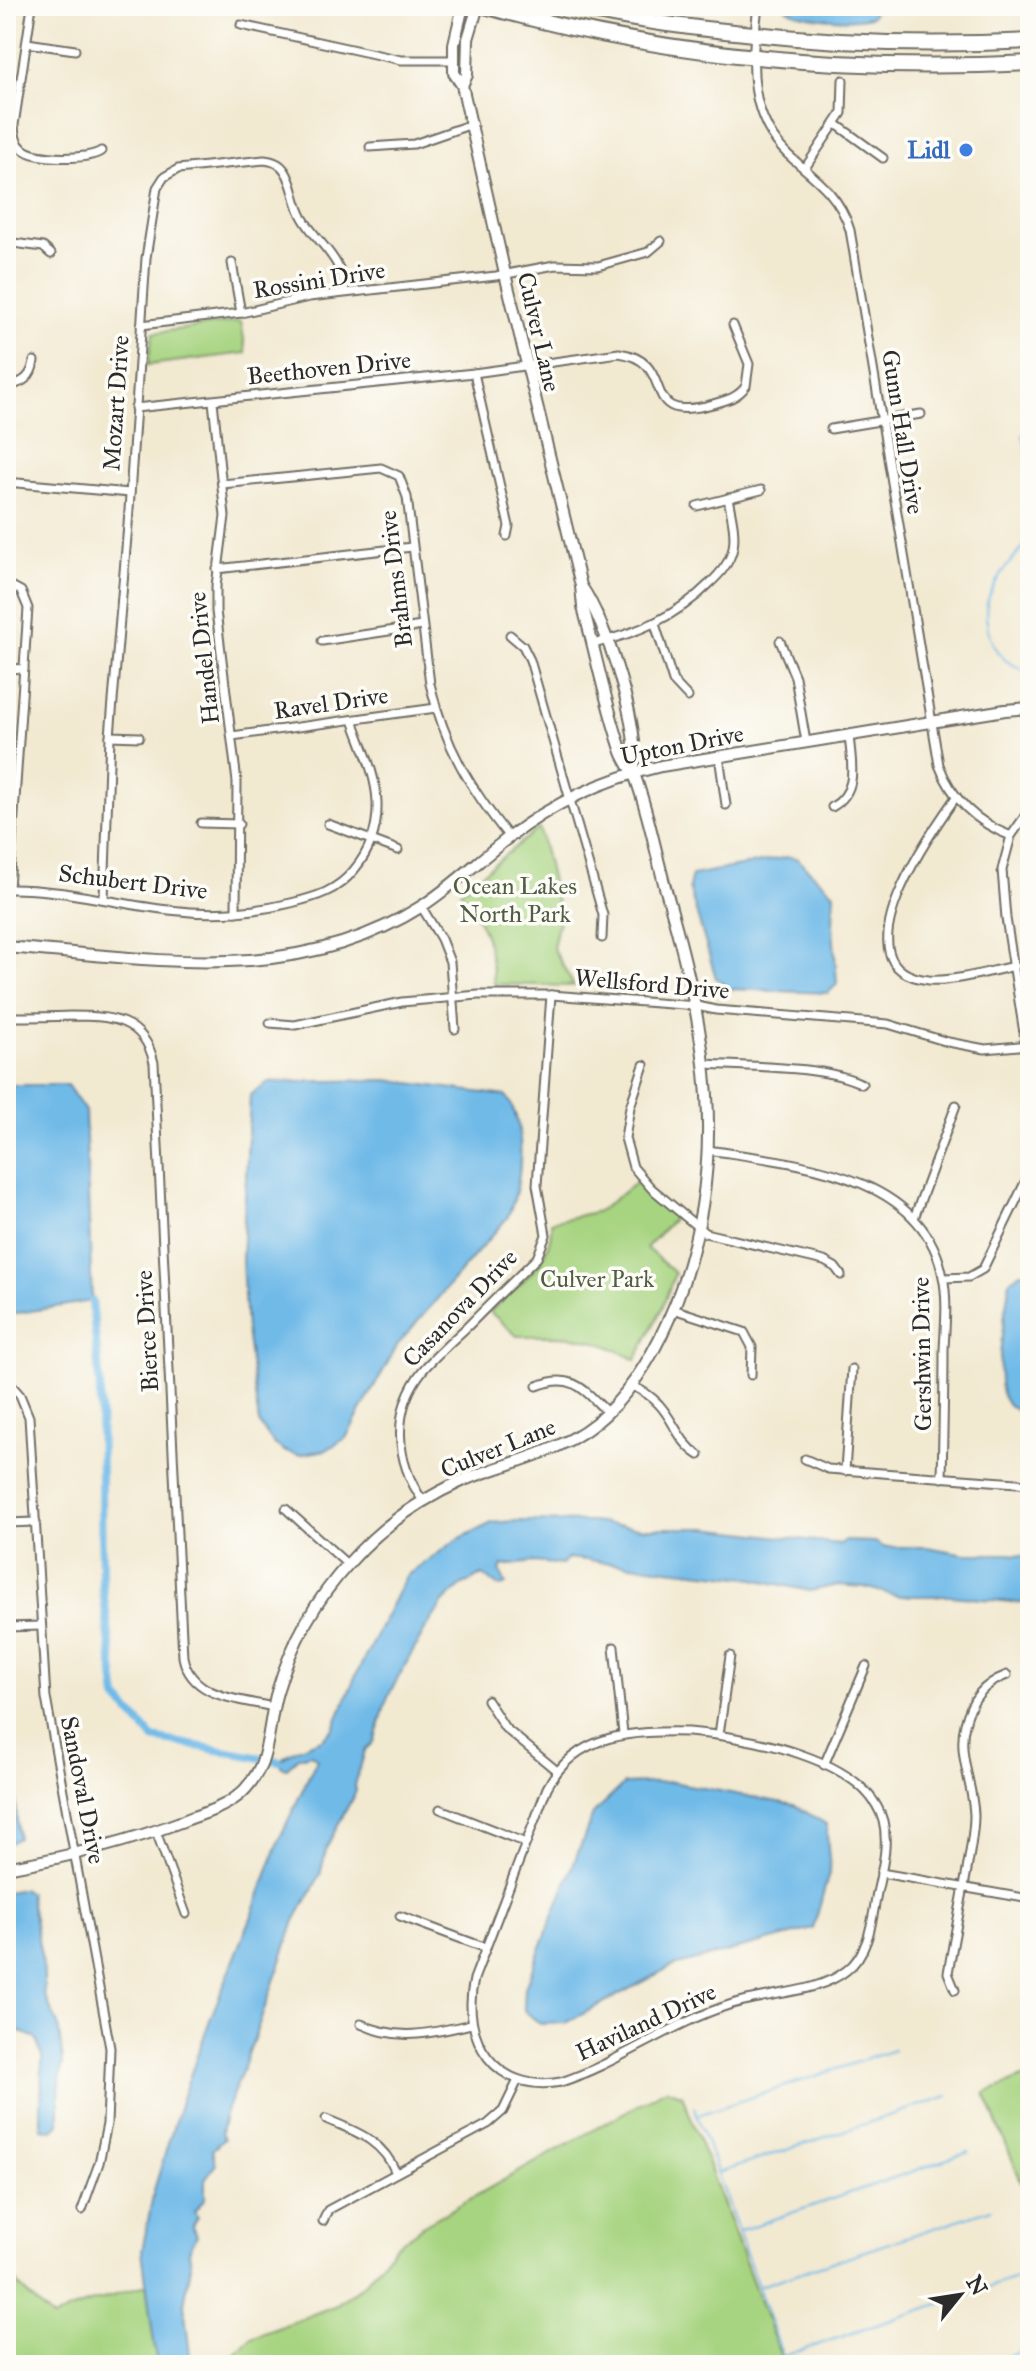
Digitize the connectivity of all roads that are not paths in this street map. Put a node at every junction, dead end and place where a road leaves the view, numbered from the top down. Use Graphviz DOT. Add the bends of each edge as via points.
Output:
graph roads {
  1 [pos="32,6"];
  2 [pos="463,6"];
  3 [pos="478,6"];
  4 [pos="485,6"];
  5 [pos="572,6"];
  6 [pos="758,6"];
  7 [pos="241,25"];
  8 [pos="755,34"];
  9 [pos="1030,41"];
  10 [pos="27,43"];
  11 [pos="75,50"];
  12 [pos="755,58"];
  13 [pos="454,60"];
  14 [pos="1030,63"];
  15 [pos="843,80"];
  16 [pos="462,85"];
  17 [pos="472,124"];
  18 [pos="836,124"];
  19 [pos="370,147"];
  20 [pos="101,151"];
  21 [pos="883,158"];
  22 [pos="805,168"];
  23 [pos="661,241"];
  24 [pos="6,242"];
  25 [pos="51,254"];
  26 [pos="232,263"];
  27 [pos="505,274"];
  28 [pos="345,292"];
  29 [pos="241,313"];
  30 [pos="141,325"];
  31 [pos="733,325"];
  32 [pos="34,361"];
  33 [pos="527,367"];
  34 [pos="474,373"];
  35 [pos="6,385"];
  36 [pos="213,401"];
  37 [pos="135,408"];
  38 [pos="921,414"];
  39 [pos="881,421"];
  40 [pos="831,429"];
  41 [pos="6,482"];
  42 [pos="222,484"];
  43 [pos="761,490"];
  44 [pos="130,493"];
  45 [pos="728,498"];
  46 [pos="697,506"];
  47 [pos="507,536"];
  48 [pos="412,547"];
  49 [pos="217,569"];
  50 [pos="6,583"];
  51 [pos="581,586"];
  52 [pos="655,624"];
  53 [pos="422,626"];
  54 [pos="510,635"];
  55 [pos="608,640"];
  56 [pos="322,641"];
  57 [pos="780,641"];
  58 [pos="593,644"];
  59 [pos="6,668"];
  60 [pos="24,669"];
  61 [pos="688,697"];
  62 [pos="436,708"];
  63 [pos="1030,708"];
  64 [pos="353,720"];
  65 [pos="932,722"];
  66 [pos="849,735"];
  67 [pos="110,736"];
  68 [pos="232,736"];
  69 [pos="139,737"];
  70 [pos="806,742"];
  71 [pos="719,756"];
  72 [pos="633,773"];
  73 [pos="956,797"];
  74 [pos="571,798"];
  75 [pos="726,805"];
  76 [pos="832,807"];
  77 [pos="1030,809"];
  78 [pos="201,823"];
  79 [pos="239,824"];
  80 [pos="328,824"];
  81 [pos="1011,836"];
  82 [pos="509,837"];
  83 [pos="371,840"];
  84 [pos="398,850"];
  85 [pos="8,888"];
  86 [pos="104,899"];
  87 [pos="421,906"];
  88 [pos="236,912"];
  89 [pos="602,938"];
  90 [pos="6,947"];
  91 [pos="1015,966"];
  92 [pos="551,995"];
  93 [pos="453,997"];
  94 [pos="697,1006"];
  95 [pos="6,1017"];
  96 [pos="270,1023"];
  97 [pos="455,1029"];
  98 [pos="1028,1046"];
  99 [pos="705,1064"];
  100 [pos="644,1065"];
  101 [pos="862,1084"];
  102 [pos="956,1105"];
  103 [pos="708,1150"];
  104 [pos="1030,1172"];
  105 [pos="914,1218"];
  106 [pos="698,1228"];
  107 [pos="841,1275"];
  108 [pos="944,1278"];
  109 [pos="673,1309"];
  110 [pos="852,1369"];
  111 [pos="751,1375"];
  112 [pos="6,1379"];
  113 [pos="537,1386"];
  114 [pos="632,1386"];
  115 [pos="608,1413"];
  116 [pos="699,1455"];
  117 [pos="805,1459"];
  118 [pos="845,1471"];
  119 [pos="942,1478"];
  120 [pos="1030,1484"];
  121 [pos="423,1501"];
  122 [pos="286,1509"];
  123 [pos="36,1522"];
  124 [pos="6,1523"];
  125 [pos="347,1564"];
  126 [pos="41,1626"];
  127 [pos="6,1627"];
  128 [pos="614,1647"];
  129 [pos="730,1656"];
  130 [pos="866,1666"];
  131 [pos="1007,1675"];
  132 [pos="487,1700"];
  133 [pos="273,1707"];
  134 [pos="623,1734"];
  135 [pos="719,1735"];
  136 [pos="824,1765"];
  137 [pos="557,1771"];
  138 [pos="440,1809"];
  139 [pos="156,1831"];
  140 [pos="526,1843"];
  141 [pos="75,1855"];
  142 [pos="6,1868"];
  143 [pos="881,1873"];
  144 [pos="963,1889"];
  145 [pos="1030,1899"];
  146 [pos="186,1914"];
  147 [pos="400,1916"];
  148 [pos="486,1948"];
  149 [pos="955,1990"];
  150 [pos="361,2024"];
  151 [pos="471,2024"];
  152 [pos="518,2080"];
  153 [pos="326,2119"];
  154 [pos="396,2173"];
  155 [pos="82,2210"];
  156 [pos="323,2221"];
  1 -- 10 [label="street"];
  2 -- 13 [label="street, Culver Lane"];
  3 -- 16 [label="street, Culver Lane"];
  4 -- 12 [label="highway" via="622,39"];
  5 -- 8 [label="highway"];
  6 -- 8 [label="street, Gunn Hall Drive"];
  7 -- 13 [label="street" via="401,60"];
  8 -- 9 [label="highway" via="871,44"];
  8 -- 12 [label="street, Gunn Hall Drive"];
  10 -- 11 [label="street"];
  10 -- 20 [label="street" via="14,125 20,145 41,156 88,157"];
  12 -- 14 [label="highway" via="901,66"];
  12 -- 22 [label="street, Gunn Hall Drive" via="765,127"];
  13 -- 16 [label="street, Culver Lane"];
  15 -- 18 [label="street" via="842,113"];
  16 -- 17 [label="street, Culver Lane"];
  17 -- 19 [label="street" via="414,144"];
  17 -- 27 [label="street, Culver Lane"];
  18 -- 21 [label="street"];
  18 -- 22 [label="street"];
  22 -- 39 [label="street, Gunn Hall Drive" via="834,196 850,230"];
  23 -- 27 [label="street, Rossini Drive" via="648,252 605,265 555,265"];
  24 -- 25 [label="street" via="43,247"];
  26 -- 29 [label="street"];
  27 -- 28 [label="street, Rossini Drive"];
  27 -- 33 [label="street, Culver Lane"];
  28 -- 29 [label="street, Rossini Drive"];
  28 -- 30 [label="street, Mozart Drive" via="339,265 303,219 281,166 264,160 178,169 157,188"];
  29 -- 30 [label="street, Rossini Drive"];
  30 -- 37 [label="street, Mozart Drive"];
  31 -- 33 [label="street, Beethoven Drive" via="749,364 746,386 731,399 695,409 669,405 649,367 626,354"];
  32 -- 35 [label="street" via="28,377"];
  33 -- 34 [label="street, Beethoven Drive"];
  33 -- 51 [label="street, Culver Lane"];
  34 -- 36 [label="street, Beethoven Drive"];
  34 -- 47 [label="street"];
  36 -- 37 [label="street, Beethoven Drive"];
  36 -- 42 [label="street, Handel Drive"];
  37 -- 44 [label="street, Mozart Drive"];
  38 -- 39 [label="street"];
  39 -- 40 [label="street"];
  39 -- 65 [label="street, Gunn Hall Drive"];
  41 -- 44 [label="street"];
  42 -- 48 [label="street, Brahms Drive" via="388,469 403,482"];
  42 -- 49 [label="street, Handel Drive" via="224,529"];
  43 -- 45 [label="street"];
  44 -- 67 [label="street, Mozart Drive"];
  45 -- 46 [label="street"];
  45 -- 52 [label="street" via="734,537 728,562 702,591"];
  48 -- 49 [label="street"];
  48 -- 53 [label="street, Brahms Drive"];
  49 -- 68 [label="street, Handel Drive" via="216,611"];
  50 -- 60 [label="street" via="27,601"];
  51 -- 55 [label="street, Culver Lane"];
  51 -- 58 [label="street, Culver Lane"];
  52 -- 55 [label="street"];
  52 -- 61 [label="street" via="673,681"];
  53 -- 56 [label="street"];
  53 -- 62 [label="street, Brahms Drive"];
  54 -- 74 [label="street" via="530,660"];
  55 -- 58 [label="street"];
  55 -- 72 [label="street, Culver Lane" via="636,748"];
  57 -- 70 [label="street" via="795,677"];
  58 -- 72 [label="street, Culver Lane"];
  59 -- 60 [label="street"];
  60 -- 85 [label="street"];
  62 -- 64 [label="street, Ravel Drive"];
  62 -- 82 [label="street, Brahms Drive" via="463,774"];
  63 -- 65 [label="street, Upton Drive"];
  64 -- 68 [label="street, Ravel Drive"];
  64 -- 83 [label="street, Schubert Drive" via="376,791"];
  65 -- 66 [label="street, Upton Drive"];
  65 -- 73 [label="street, Gunn Hall Drive" via="939,765"];
  66 -- 70 [label="street, Upton Drive"];
  66 -- 76 [label="street" via="852,786"];
  67 -- 69 [label="street"];
  67 -- 86 [label="street, Mozart Drive"];
  68 -- 79 [label="street, Handel Drive"];
  70 -- 71 [label="street, Upton Drive"];
  71 -- 72 [label="street, Upton Drive"];
  71 -- 75 [label="street"];
  72 -- 74 [label="street, Upton Drive"];
  72 -- 94 [label="street, Culver Lane"];
  73 -- 81 [label="street, Gunn Hall Drive" via="982,821"];
  73 -- 91 [label="street" via="899,891 887,937 890,950 904,970 927,979"];
  74 -- 82 [label="street, Upton Drive"];
  74 -- 89 [label="street" via="603,915"];
  77 -- 81 [label="street"];
  78 -- 79 [label="street"];
  79 -- 88 [label="street, Handel Drive"];
  80 -- 83 [label="street"];
  81 -- 91 [label="street" via="1002,870"];
  82 -- 87 [label="street, Upton Drive"];
  83 -- 84 [label="street"];
  83 -- 88 [label="street, Schubert Drive" via="357,867 327,892"];
  85 -- 86 [label="street, Schubert Drive"];
  86 -- 88 [label="street, Schubert Drive" via="168,910"];
  87 -- 90 [label="street, Upton Drive" via="338,946 263,960 200,961"];
  87 -- 93 [label="street" via="447,951"];
  91 -- 98 [label="street"];
  92 -- 93 [label="street, Wellsford Drive"];
  92 -- 94 [label="street, Wellsford Drive"];
  92 -- 121 [label="street, Casanova Drive" via="537,1185 545,1243 537,1258 425,1369 410,1391 400,1443 405,1468"];
  93 -- 96 [label="street, Wellsford Drive" via="295,1025"];
  93 -- 97 [label="street"];
  94 -- 98 [label="street, Wellsford Drive" via="888,1024 985,1049"];
  94 -- 99 [label="street, Culver Lane"];
  95 -- 133 [label="street, Bierce Drive" via="112,1018 130,1025 149,1047 154,1063 183,1657 194,1682 209,1692"];
  99 -- 101 [label="street" via="818,1073"];
  99 -- 103 [label="street, Culver Lane"];
  100 -- 106 [label="street" via="625,1128 629,1158 651,1188"];
  102 -- 105 [label="street"];
  103 -- 105 [label="street, Gershwin Drive" via="840,1175 885,1195"];
  103 -- 106 [label="street, Culver Lane"];
  104 -- 108 [label="street" via="983,1269 969,1277"];
  105 -- 108 [label="street, Gershwin Drive" via="936,1252"];
  106 -- 107 [label="street" via="830,1263"];
  106 -- 109 [label="street, Culver Lane"];
  108 -- 119 [label="street, Gershwin Drive"];
  109 -- 111 [label="street" via="744,1332 752,1347"];
  109 -- 114 [label="street, Culver Lane"];
  110 -- 118 [label="street"];
  112 -- 123 [label="street, Sandoval Drive" via="29,1417"];
  113 -- 115 [label="street" via="564,1380 579,1384"];
  114 -- 115 [label="street, Culver Lane"];
  114 -- 116 [label="street" via="663,1407 689,1449"];
  115 -- 121 [label="street, Culver Lane" via="548,1452 463,1481"];
  117 -- 118 [label="street"];
  118 -- 119 [label="street"];
  119 -- 120 [label="street"];
  121 -- 125 [label="street, Culver Lane"];
  122 -- 125 [label="street"];
  123 -- 124 [label="street"];
  123 -- 126 [label="street, Sandoval Drive"];
  125 -- 133 [label="street, Culver Lane" via="299,1635"];
  126 -- 127 [label="street"];
  126 -- 141 [label="street, Sandoval Drive" via="46,1698"];
  128 -- 134 [label="street"];
  129 -- 135 [label="street"];
  130 -- 136 [label="street"];
  131 -- 144 [label="street" via="980,1691 964,1724 962,1746 974,1813"];
  132 -- 137 [label="street" via="505,1728"];
  133 -- 139 [label="street, Culver Lane" via="263,1759 243,1791 224,1805"];
  134 -- 135 [label="street, Haviland Drive"];
  134 -- 137 [label="street, Haviland Drive" via="583,1748"];
  135 -- 136 [label="street, Haviland Drive"];
  136 -- 143 [label="street, Haviland Drive" via="857,1781 878,1807 886,1842"];
  137 -- 140 [label="street, Haviland Drive"];
  138 -- 140 [label="street"];
  139 -- 141 [label="street, Culver Lane"];
  139 -- 146 [label="street"];
  140 -- 148 [label="street, Haviland Drive"];
  141 -- 142 [label="street, Culver Lane"];
  141 -- 155 [label="street, Sandoval Drive" via="108,2025 111,2071 103,2143"];
  143 -- 144 [label="street"];
  143 -- 152 [label="street, Haviland Drive" via="865,1946 836,1978 706,2012 561,2082"];
  144 -- 145 [label="street"];
  144 -- 149 [label="street" via="948,1973"];
  147 -- 148 [label="street"];
  148 -- 151 [label="street, Haviland Drive" via="471,1992"];
  150 -- 151 [label="street" via="408,2036"];
  151 -- 152 [label="street" via="484,2051"];
  152 -- 154 [label="street" via="498,2116"];
  153 -- 154 [label="street" via="374,2141"];
  154 -- 156 [label="street" via="328,2210"];
}
